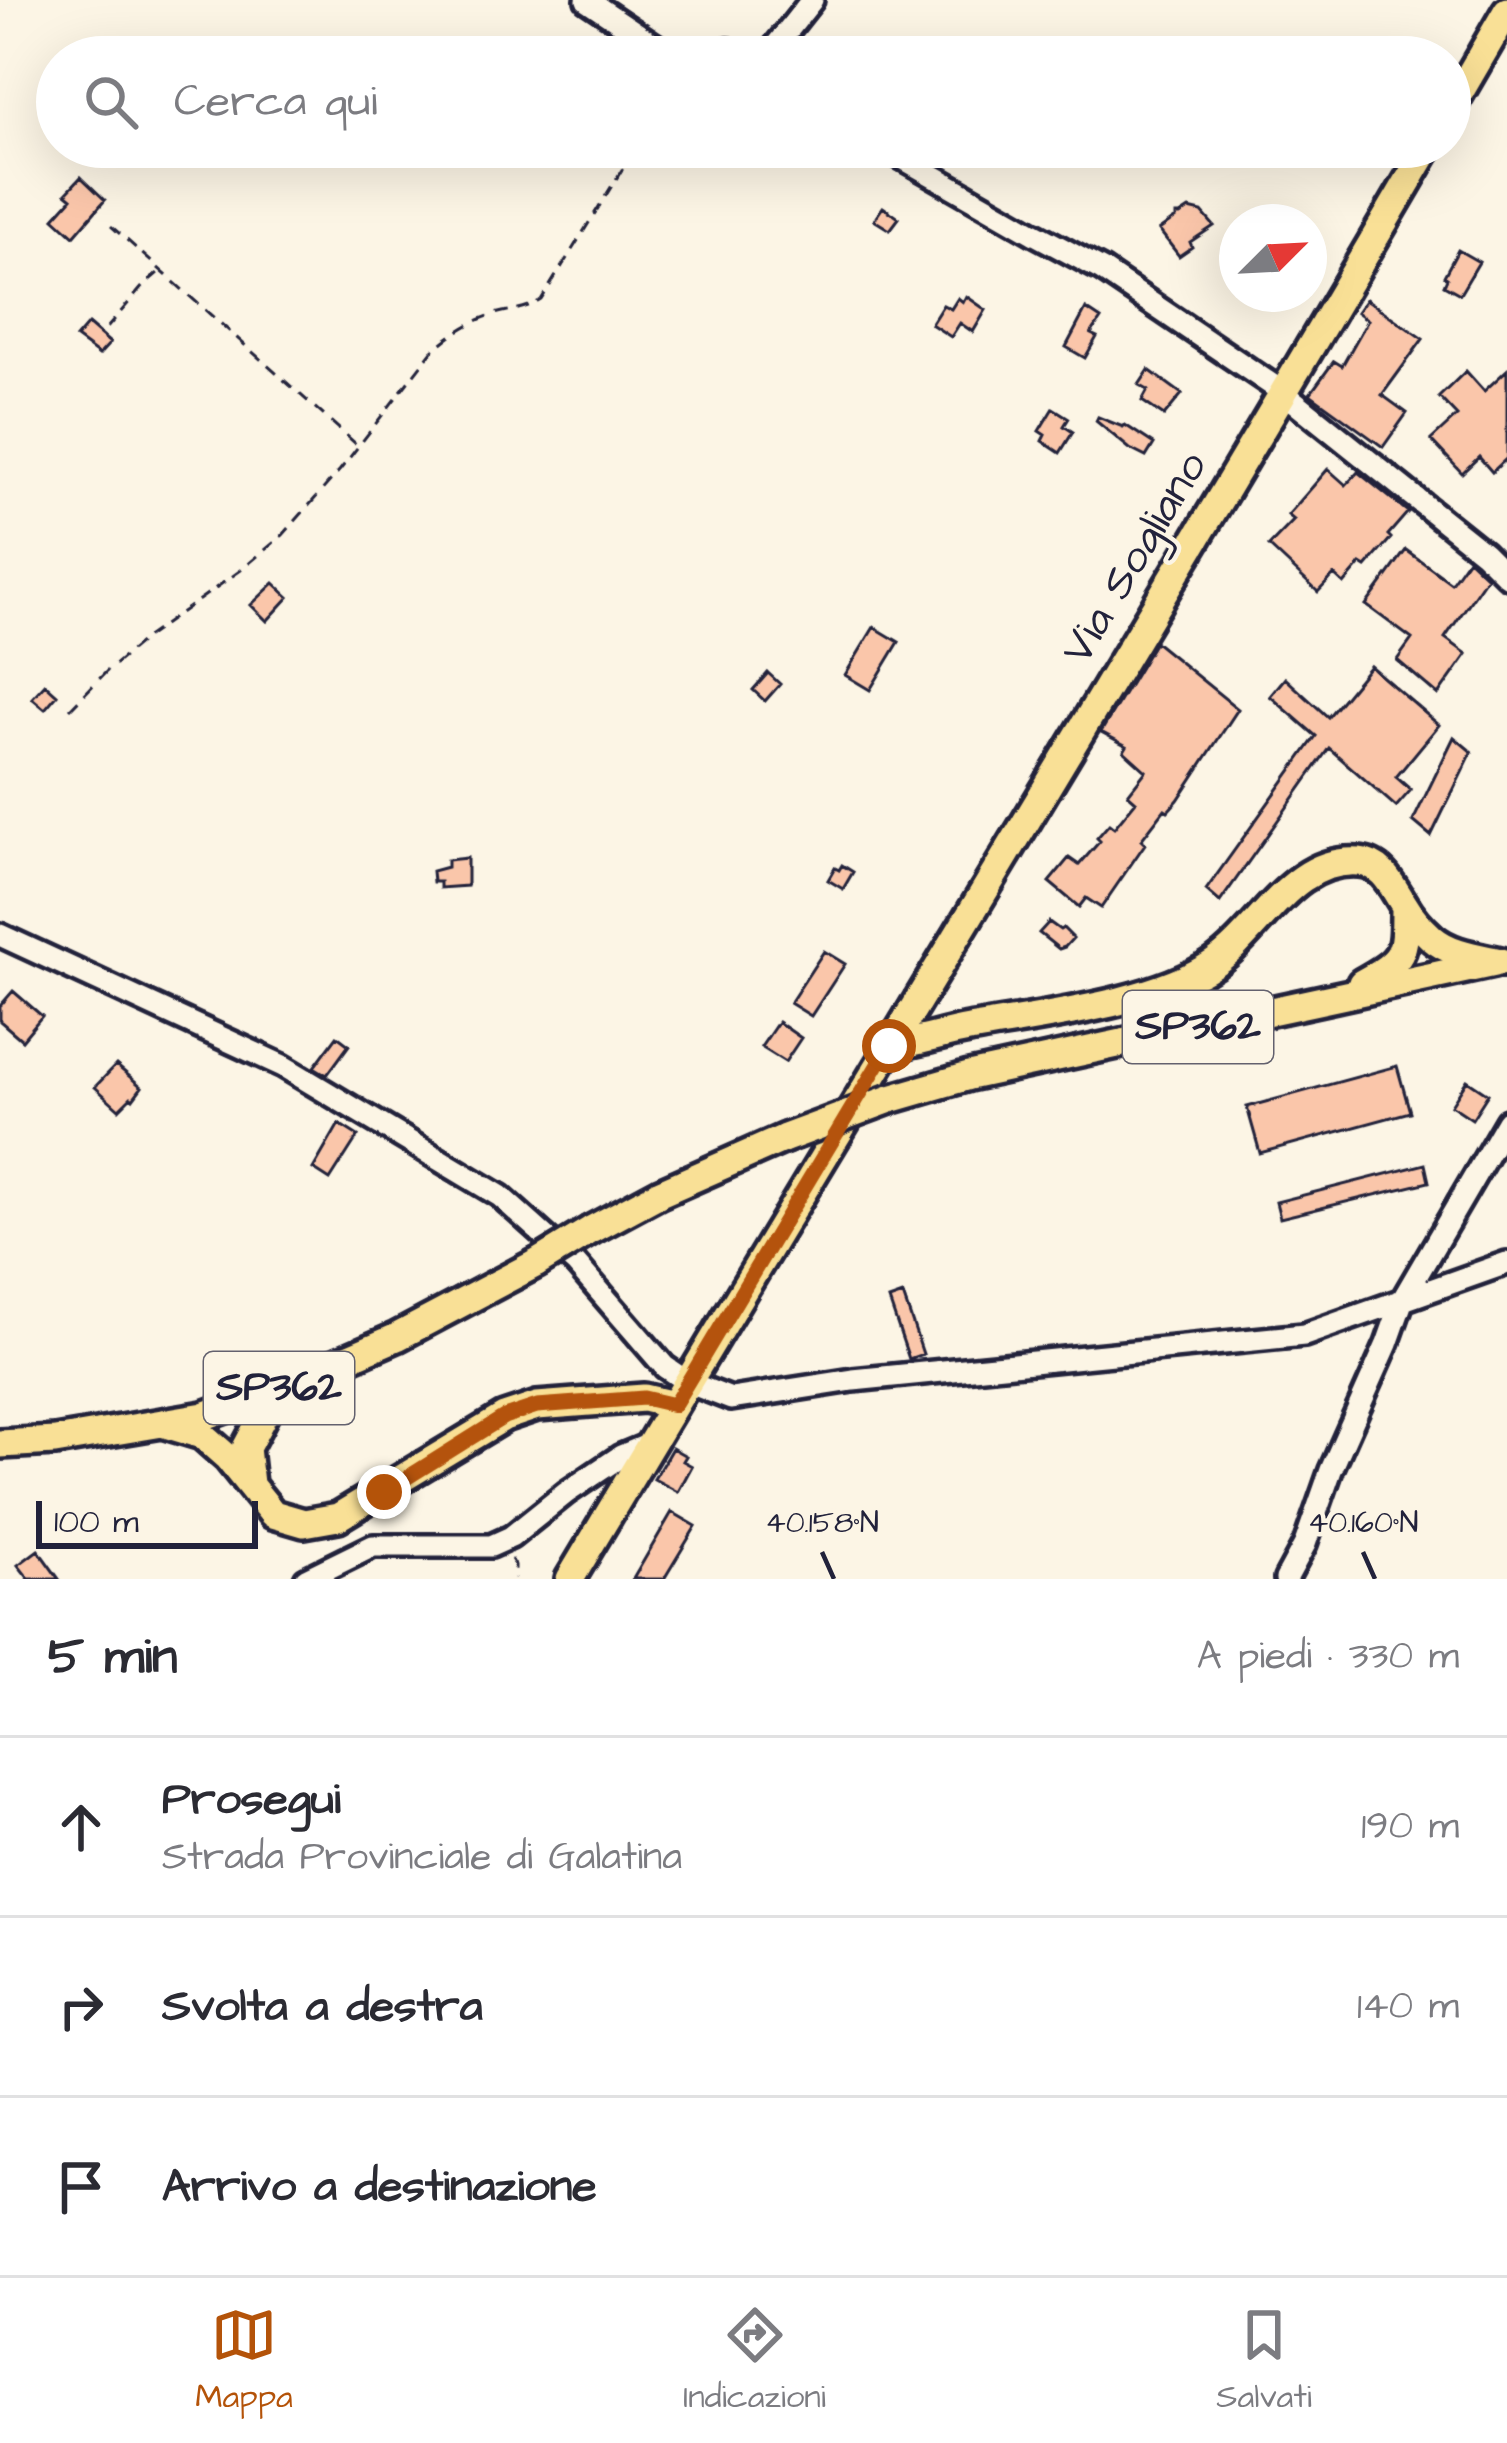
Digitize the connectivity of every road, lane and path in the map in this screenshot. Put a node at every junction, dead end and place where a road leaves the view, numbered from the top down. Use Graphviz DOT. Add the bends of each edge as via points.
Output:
graph roads {
  1 [pos="587,0"];
  2 [pos="812,0"];
  3 [pos="1507,11"];
  4 [pos="641,36"];
  5 [pos="784,36"];
  6 [pos="1471,73"];
  7 [pos="623,168"];
  8 [pos="920,168"];
  9 [pos="1416,168"];
  10 [pos="111,226"];
  11 [pos="160,272"];
  12 [pos="107,328"];
  13 [pos="1284,393"];
  14 [pos="358,447"];
  15 [pos="1507,576"];
  16 [pos="70,709"];
  17 [pos="1405,907"];
  18 [pos="0,935"];
  19 [pos="1504,961"];
  20 [pos="1337,997"];
  21 [pos="909,1010"];
  22 [pos="957,1031"];
  23 [pos="889,1046"];
  24 [pos="1507,1121"];
  25 [pos="1507,1263"];
  26 [pos="1403,1299"];
  27 [pos="287,1384"];
  28 [pos="667,1415"];
  29 [pos="162,1423"];
  30 [pos="0,1444"];
  31 [pos="250,1488"];
  32 [pos="306,1579"];
  33 [pos="570,1579"];
  34 [pos="1286,1579"];
  1 -- 4 [label="street"];
  2 -- 5 [label="street"];
  3 -- 6 [label="main road"];
  7 -- 14 [label="path" via="541,300 451,334"];
  8 -- 13 [label="street" via="1102,270"];
  9 -- 13 [label="main road, Via Sogliano"];
  10 -- 11 [label="path"];
  11 -- 12 [label="path"];
  11 -- 14 [label="path"];
  13 -- 15 [label="street"];
  13 -- 21 [label="main road, Via Sogliano"];
  14 -- 16 [label="path" via="283,535 148,636"];
  17 -- 19 [label="main road" via="1435,941"];
  17 -- 20 [label="main road" via="1405,947 1390,968"];
  17 -- 22 [label="main road" via="1389,878 1365,862 1330,863 1295,883 1216,962 1184,980 1107,1004"];
  18 -- 28 [label="street" via="283,1066 500,1196 576,1264 665,1366"];
  19 -- 20 [label="main road, SP362"];
  20 -- 27 [label="main road, SP362, bridge" via="890,1099 661,1193 397,1337"];
  21 -- 22 [label="main road"];
  21 -- 23 [label="main road, Via Sogliano"];
  22 -- 23 [label="main road"];
  23 -- 28 [label="main road, Via Sogliano"];
  24 -- 26 [label="street"];
  25 -- 26 [label="street"];
  26 -- 28 [label="street" via="1304,1335 877,1378"];
  26 -- 34 [label="street"];
  27 -- 29 [label="main road, SP362"];
  27 -- 31 [label="main road" via="246,1448"];
  28 -- 31 [label="main road" via="610,1401 537,1406 504,1417 338,1517 304,1523 273,1514"];
  28 -- 32 [label="street" via="511,1537 491,1546 373,1546"];
  28 -- 33 [label="main road, Via Sogliano"];
  29 -- 30 [label="main road, SP362"];
  29 -- 31 [label="main road" via="202,1436"];
}
